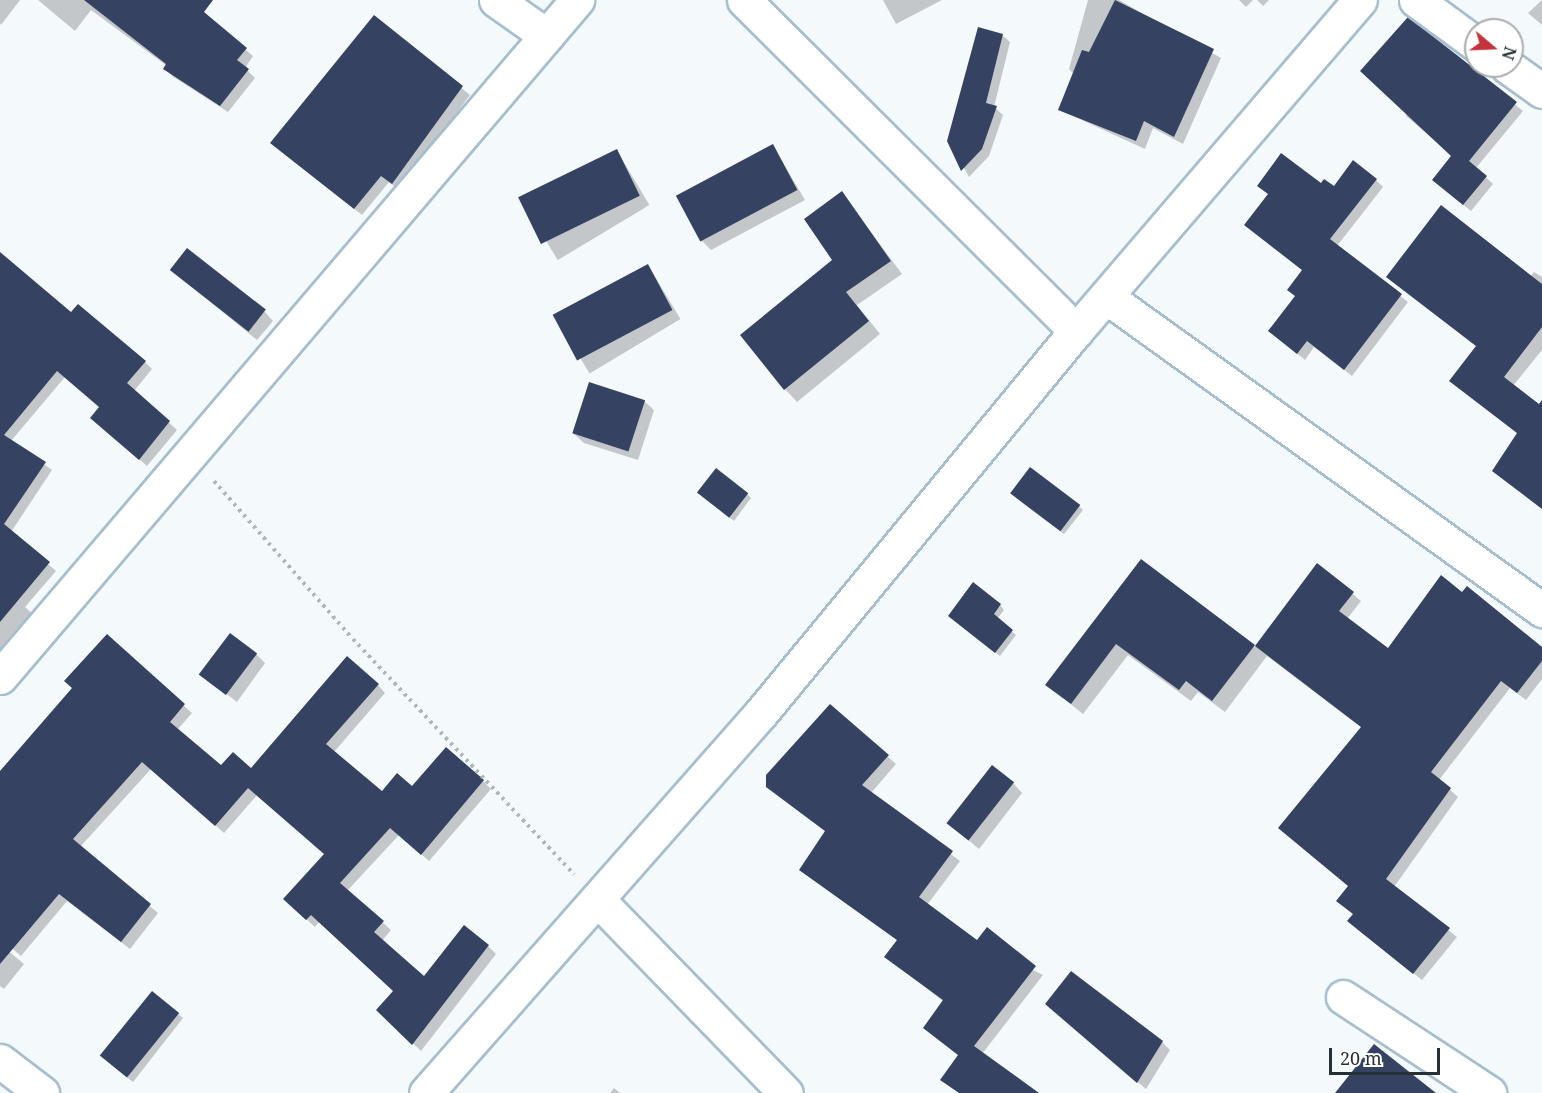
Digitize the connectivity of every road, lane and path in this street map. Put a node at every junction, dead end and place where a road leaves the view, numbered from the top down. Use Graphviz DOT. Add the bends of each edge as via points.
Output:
graph roads {
  1 [pos="496,0"];
  2 [pos="577,0"];
  3 [pos="744,0"];
  4 [pos="1360,0"];
  5 [pos="1416,0"];
  6 [pos="1464,35"];
  7 [pos="547,36"];
  8 [pos="1524,78"];
  9 [pos="1542,91"];
  10 [pos="1108,298"];
  11 [pos="1076,331"];
  12 [pos="192,456"];
  13 [pos="1542,610"];
  14 [pos="0,677"];
  15 [pos="599,901"];
  16 [pos="1343,997"];
  17 [pos="0,1061"];
  18 [pos="42,1093"];
  19 [pos="426,1093"];
  20 [pos="786,1093"];
  21 [pos="1489,1093"];
  1 -- 7 [label="street"];
  2 -- 7 [label="street"];
  3 -- 11 [label="street"];
  4 -- 10 [label="street"];
  5 -- 6 [label="street"];
  7 -- 12 [label="street"];
  8 -- 9 [label="street"];
  10 -- 11 [label="street"];
  10 -- 13 [label="street"];
  11 -- 15 [label="street"];
  12 -- 14 [label="street"];
  12 -- 15 [label="path" via="353,639"];
  15 -- 19 [label="street"];
  15 -- 20 [label="street"];
  16 -- 21 [label="street"];
  17 -- 18 [label="street"];
}
